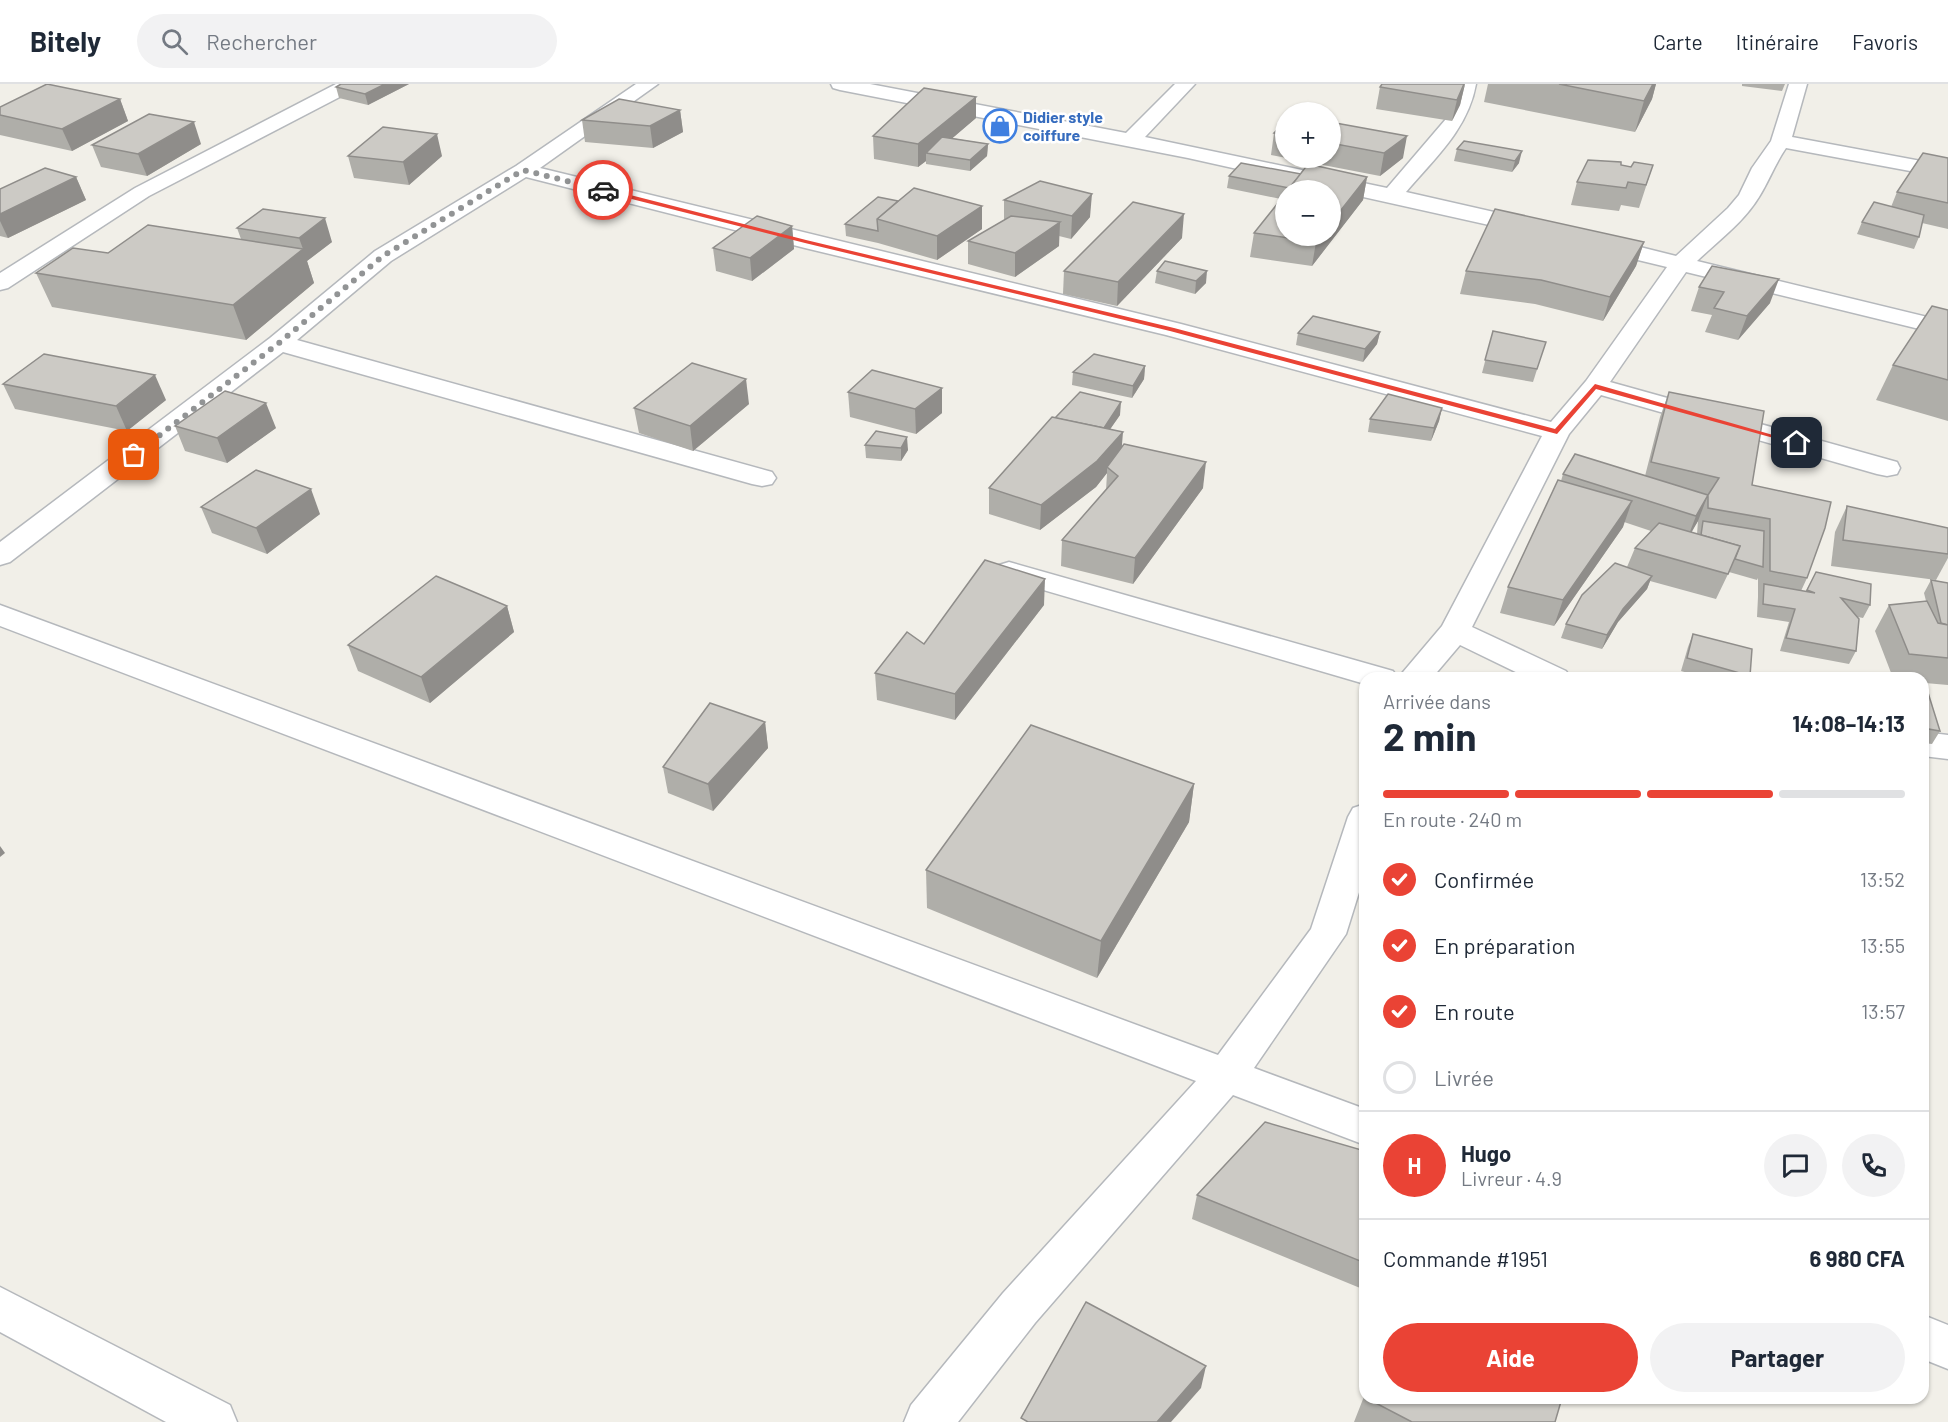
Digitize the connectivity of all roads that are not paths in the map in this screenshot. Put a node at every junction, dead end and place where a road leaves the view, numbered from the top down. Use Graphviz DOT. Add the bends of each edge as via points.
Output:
graph roads {
  1 [pos="350,84"];
  2 [pos="649,84"];
  3 [pos="840,84"];
  4 [pos="1186,84"];
  5 [pos="1467,84"];
  6 [pos="1798,84"];
  7 [pos="1132,139"];
  8 [pos="1781,141"];
  9 [pos="523,170"];
  10 [pos="1948,172"];
  11 [pos="1393,194"];
  12 [pos="1554,233"];
  13 [pos="1577,238"];
  14 [pos="1681,263"];
  15 [pos="0,282"];
  16 [pos="1948,329"];
  17 [pos="279,343"];
  18 [pos="1595,386"];
  19 [pos="1557,432"];
  20 [pos="1887,468"];
  21 [pos="762,478"];
  22 [pos="0,556"];
  23 [pos="1009,571"];
  24 [pos="0,615"];
  25 [pos="1455,631"];
  26 [pos="1361,672"];
  27 [pos="1419,672"];
  28 [pos="1542,672"];
  29 [pos="1929,745"];
  30 [pos="1948,747"];
  31 [pos="1359,836"];
  32 [pos="1226,1075"];
  33 [pos="1359,1125"];
  34 [pos="0,1308"];
  35 [pos="1929,1339"];
  36 [pos="1948,1347"];
  37 [pos="213,1422"];
  38 [pos="928,1422"];
  1 -- 15 [label="street" via="142,192"];
  2 -- 9 [label="street"];
  3 -- 7 [label="street"];
  4 -- 7 [label="street"];
  5 -- 11 [label="street" via="1455,121"];
  6 -- 8 [label="street"];
  7 -- 11 [label="street"];
  8 -- 10 [label="street"];
  8 -- 14 [label="street" via="1736,213"];
  9 -- 17 [label="street" via="383,256"];
  9 -- 19 [label="street" via="1172,329"];
  11 -- 12 [label="street"];
  13 -- 14 [label="street"];
  14 -- 16 [label="street"];
  14 -- 18 [label="street"];
  17 -- 21 [label="street"];
  17 -- 22 [label="street"];
  18 -- 19 [label="street"];
  18 -- 20 [label="street"];
  19 -- 25 [label="street"];
  23 -- 26 [label="street"];
  24 -- 32 [label="street"];
  25 -- 27 [label="street"];
  25 -- 28 [label="street"];
  29 -- 30 [label="street"];
  31 -- 32 [label="street" via="1328,934"];
  32 -- 33 [label="street"];
  32 -- 38 [label="street" via="1019,1308"];
  34 -- 37 [label="street"];
  35 -- 36 [label="street"];
}
